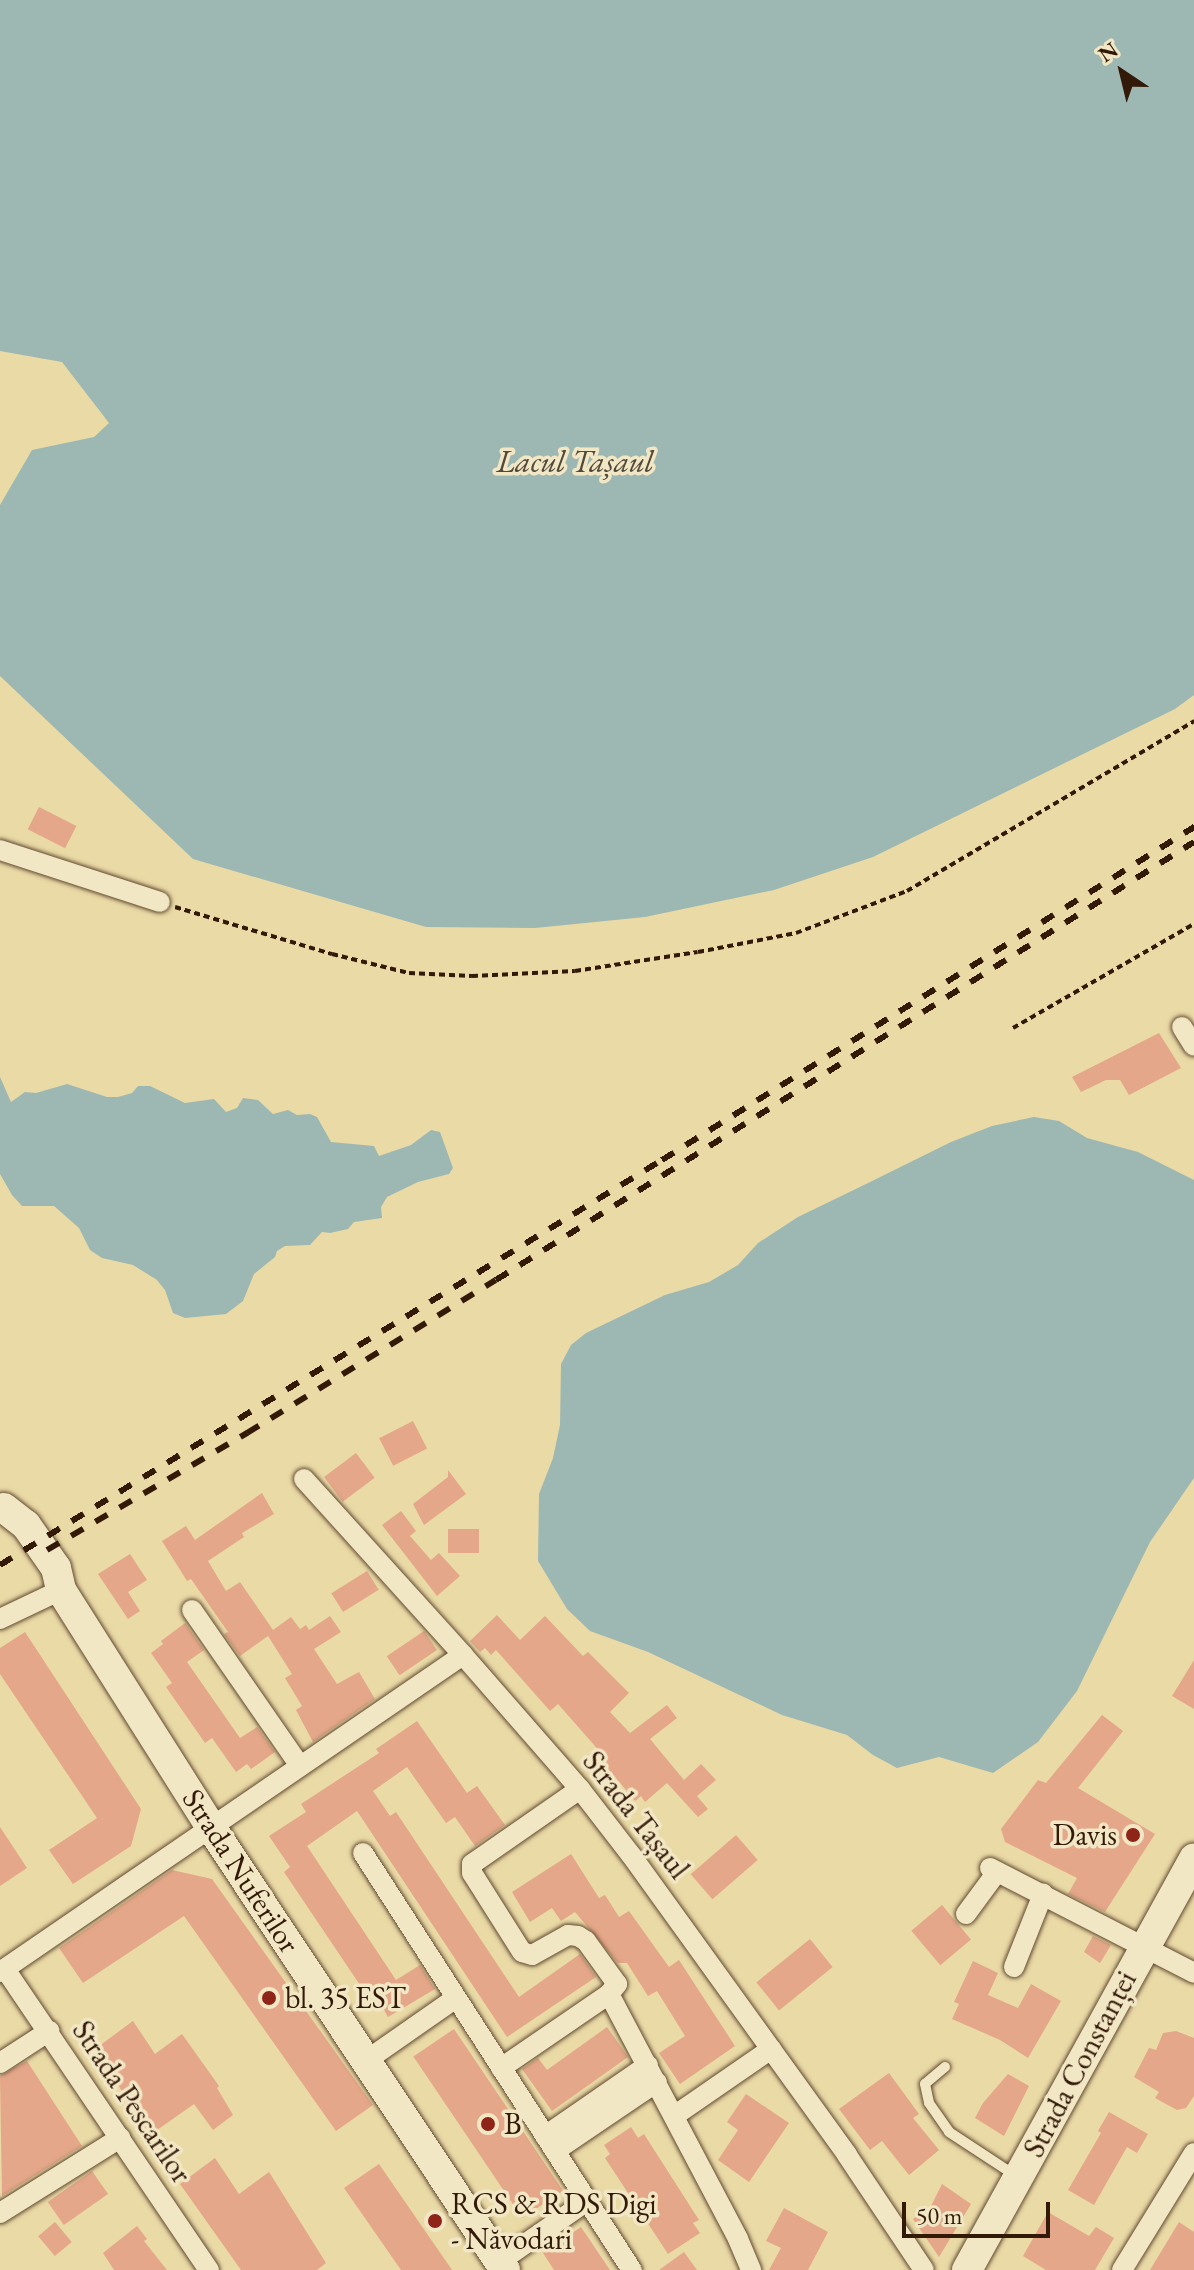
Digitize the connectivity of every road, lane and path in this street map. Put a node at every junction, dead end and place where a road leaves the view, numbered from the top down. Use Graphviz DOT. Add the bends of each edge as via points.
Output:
graph roads {
  1 [pos="1194,721"];
  2 [pos="0,850"];
  3 [pos="160,902"];
  4 [pos="1194,924"];
  5 [pos="1182,1027"];
  6 [pos="1013,1028"];
  7 [pos="1194,1046"];
  8 [pos="304,1479"];
  9 [pos="2,1506"];
  10 [pos="61,1590"];
  11 [pos="192,1610"];
  12 [pos="0,1619"];
  13 [pos="463,1655"];
  14 [pos="300,1766"];
  15 [pos="580,1789"];
  16 [pos="210,1826"];
  17 [pos="363,1853"];
  18 [pos="1194,1858"];
  19 [pos="1043,1894"];
  20 [pos="966,1914"];
  21 [pos="1144,1947"];
  22 [pos="1014,1967"];
  23 [pos="2,1970"];
  24 [pos="1194,1973"];
  25 [pos="609,1994"];
  26 [pos="456,1998"];
  27 [pos="49,2031"];
  28 [pos="771,2049"];
  29 [pos="367,2060"];
  30 [pos="0,2063"];
  31 [pos="945,2067"];
  32 [pos="501,2068"];
  33 [pos="652,2074"];
  34 [pos="674,2116"];
  35 [pos="120,2138"];
  36 [pos="550,2144"];
  37 [pos="1194,2153"];
  38 [pos="1019,2178"];
  39 [pos="587,2201"];
  40 [pos="0,2213"];
  41 [pos="502,2266"];
  42 [pos="209,2270"];
  43 [pos="632,2270"];
  44 [pos="751,2270"];
  45 [pos="924,2270"];
  46 [pos="967,2270"];
  47 [pos="1122,2270"];
  1 -- 3 [label="path" via="907,891 796,933 698,952 575,971 409,973"];
  2 -- 3 [label="street"];
  4 -- 6 [label="path"];
  5 -- 7 [label="street"];
  8 -- 13 [label="street, Strada Tașaul"];
  9 -- 10 [label="street, Strada Nuferilor" via="9,1531 41,1578"];
  10 -- 12 [label="street"];
  10 -- 16 [label="street, Strada Nuferilor"];
  11 -- 14 [label="street"];
  13 -- 14 [label="street"];
  13 -- 15 [label="street, Strada Tașaul"];
  14 -- 16 [label="street"];
  15 -- 25 [label="street" via="472,1864 472,1873 522,1952 532,1955 568,1935 578,1936 617,1984"];
  15 -- 28 [label="street, Strada Tașaul"];
  16 -- 23 [label="street"];
  16 -- 29 [label="street, Strada Nuferilor"];
  17 -- 26 [label="street"];
  18 -- 21 [label="street, Strada Constanței"];
  19 -- 20 [label="street" via="994,1870"];
  19 -- 21 [label="street"];
  19 -- 22 [label="street"];
  21 -- 24 [label="street"];
  21 -- 38 [label="street, Strada Constanței"];
  23 -- 27 [label="street, Strada Pescarilor"];
  25 -- 32 [label="street"];
  25 -- 33 [label="street"];
  26 -- 29 [label="street"];
  26 -- 32 [label="street"];
  27 -- 30 [label="street"];
  27 -- 35 [label="street, Strada Pescarilor"];
  28 -- 34 [label="street"];
  28 -- 45 [label="street, Strada Tașaul"];
  29 -- 41 [label="street, Strada Nuferilor"];
  31 -- 38 [label="lane" via="925,2084 929,2103 949,2132"];
  32 -- 36 [label="street"];
  33 -- 34 [label="street"];
  33 -- 36 [label="street"];
  34 -- 44 [label="street"];
  35 -- 40 [label="street"];
  35 -- 42 [label="street, Strada Pescarilor"];
  36 -- 39 [label="street"];
  37 -- 47 [label="street"];
  38 -- 46 [label="street, Strada Constanței"];
  39 -- 41 [label="street"];
  39 -- 43 [label="street"];
}
